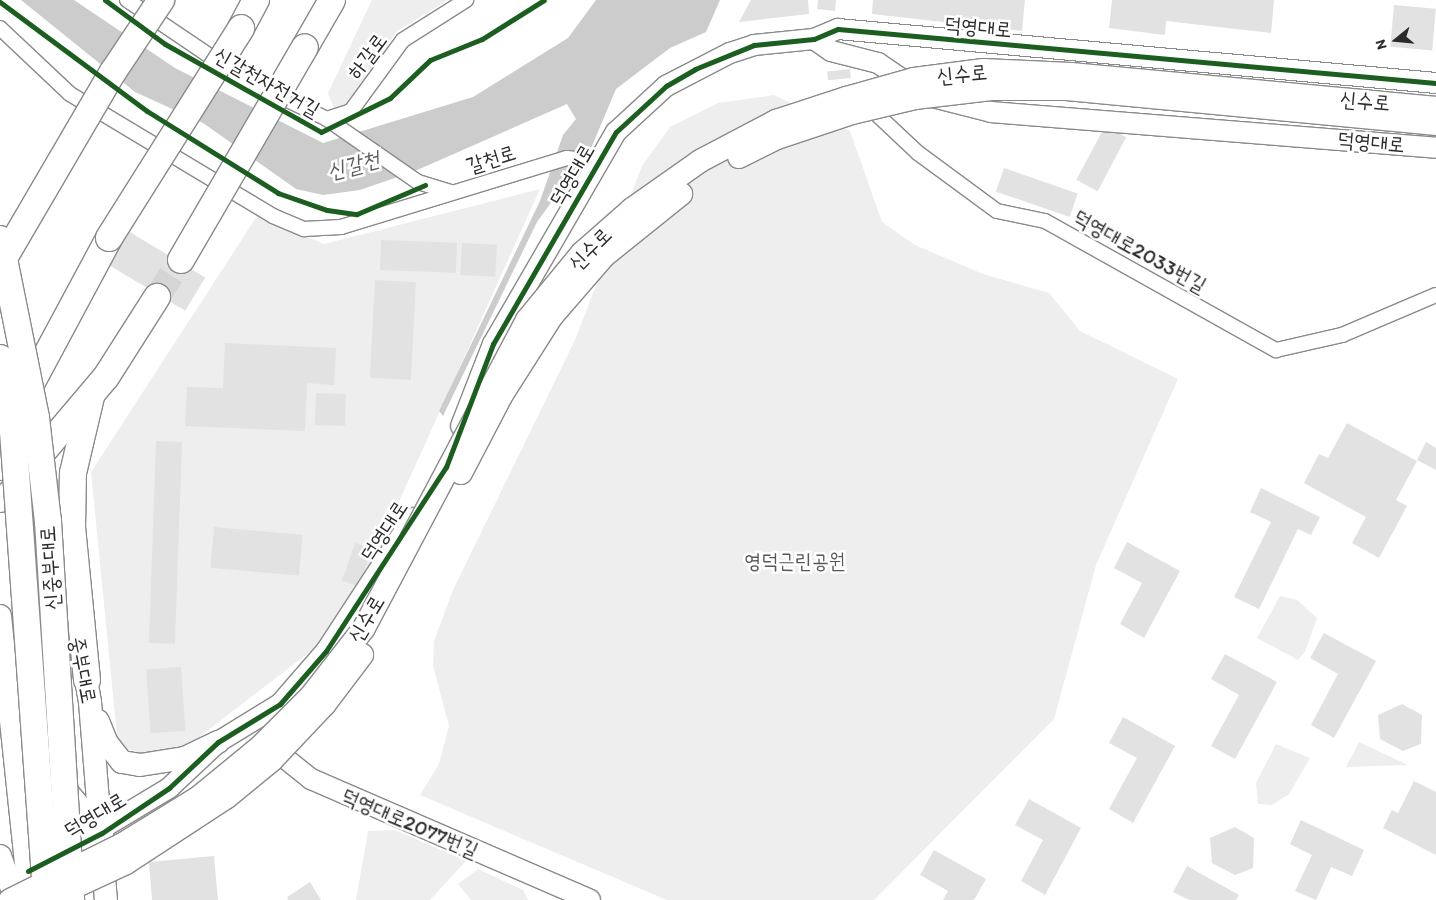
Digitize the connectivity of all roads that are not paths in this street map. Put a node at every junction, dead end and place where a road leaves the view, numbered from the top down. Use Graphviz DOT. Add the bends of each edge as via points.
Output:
graph roads {
  1 [pos="126,0"];
  2 [pos="162,0"];
  3 [pos="256,0"];
  4 [pos="327,0"];
  5 [pos="332,0"];
  6 [pos="466,0"];
  7 [pos="0,28"];
  8 [pos="814,39"];
  9 [pos="305,47"];
  10 [pos="1436,84"];
  11 [pos="849,92"];
  12 [pos="1436,108"];
  13 [pos="327,119"];
  14 [pos="1436,124"];
  15 [pos="1436,148"];
  16 [pos="599,162"];
  17 [pos="452,192"];
  18 [pos="109,238"];
  19 [pos="0,240"];
  20 [pos="180,260"];
  21 [pos="0,264"];
  22 [pos="1436,295"];
  23 [pos="158,297"];
  24 [pos="0,358"];
  25 [pos="91,397"];
  26 [pos="3,474"];
  27 [pos="1,620"];
  28 [pos="88,691"];
  29 [pos="280,704"];
  30 [pos="244,724"];
  31 [pos="218,742"];
  32 [pos="311,780"];
  33 [pos="102,833"];
  34 [pos="0,856"];
  35 [pos="28,871"];
  36 [pos="10,900"];
  37 [pos="16,900"];
  38 [pos="30,900"];
  39 [pos="47,900"];
  40 [pos="71,900"];
  41 [pos="106,900"];
  42 [pos="590,900"];
  1 -- 13 [label="street" via="245,80"];
  2 -- 21 [label="highway, bridge" via="113,72"];
  3 -- 18 [label="highway, bridge"];
  4 -- 9 [label="highway"];
  5 -- 9 [label="highway"];
  6 -- 13 [label="street, 하갈로" via="403,40 351,111"];
  7 -- 17 [label="street, 갈천로" via="70,94 273,216 304,229 341,227"];
  8 -- 10 [label="street, 덕영대로" via="838,29"];
  8 -- 15 [label="street, 덕영대로" via="831,51 878,63 925,95 991,112"];
  8 -- 16 [label="street, 덕영대로" via="754,45 688,74 638,108 616,132"];
  9 -- 20 [label="highway, bridge"];
  11 -- 22 [label="street, 덕영대로2033번길" via="918,153 997,211 1045,221 1276,350 1342,335"];
  12 -- 36 [label="main road, 신수로, bridge" via="1071,74 983,70 914,78 846,98 776,121 700,161 632,209 582,253 527,320 364,628 311,696 261,746 199,797 122,845"];
  13 -- 17 [label="street" via="418,182"];
  14 -- 39 [label="main road, 신수로, bridge" via="1067,90 992,89 915,98 852,113 777,138 713,170 604,256 552,316 501,396 376,636 324,705 272,760 227,798 126,863"];
  16 -- 17 [label="street, 갈천로" via="568,158"];
  16 -- 29 [label="street, 덕영대로" via="493,344 446,467 326,651"];
  18 -- 24 [label="highway" via="36,346 23,354"];
  18 -- 26 [label="highway" via="10,423"];
  19 -- 40 [label="highway, 신중부대로, bridge" via="33,400 46,502"];
  23 -- 25 [label="highway"];
  24 -- 39 [label="highway, 신중부대로, bridge" via="14,432"];
  25 -- 26 [label="highway"];
  25 -- 28 [label="highway" via="73,473 72,528"];
  26 -- 28 [label="main road, 중부대로" via="67,592"];
  27 -- 33 [label="main road" via="13,670 56,778 78,809"];
  27 -- 35 [label="main road"];
  28 -- 31 [label="main road" via="107,743 122,762 140,765 185,758"];
  28 -- 33 [label="main road, 중부대로"];
  29 -- 30 [label="street, 덕영대로"];
  29 -- 32 [label="street" via="279,734 293,760"];
  30 -- 31 [label="street, 덕영대로"];
  30 -- 32 [label="street, 덕영대로2077번길"];
  31 -- 33 [label="street, 덕영대로" via="169,788"];
  32 -- 42 [label="street, 덕영대로2077번길"];
  33 -- 35 [label="street, 덕영대로"];
  33 -- 41 [label="main road, 중부대로"];
  34 -- 37 [label="main road"];
  35 -- 38 [label="main road"];
}
